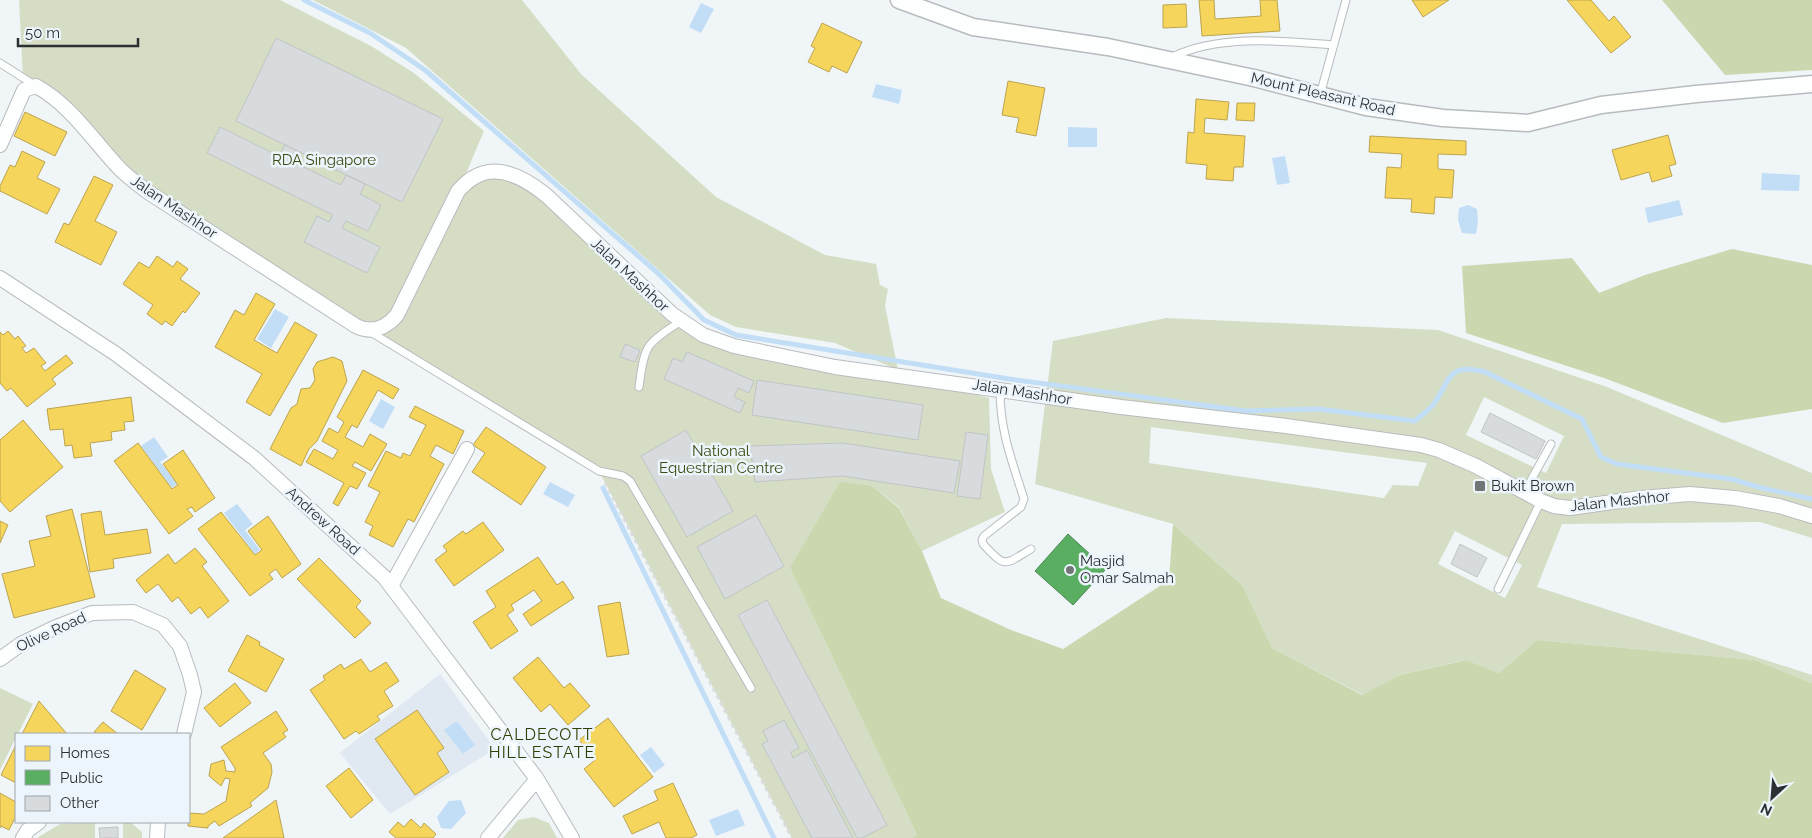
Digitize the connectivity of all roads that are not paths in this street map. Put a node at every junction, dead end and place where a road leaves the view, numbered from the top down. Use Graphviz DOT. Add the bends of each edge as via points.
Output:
graph roads {
  1 [pos="899,0"];
  2 [pos="1346,0"];
  3 [pos="1334,45"];
  4 [pos="1167,60"];
  5 [pos="0,63"];
  6 [pos="1812,84"];
  7 [pos="36,86"];
  8 [pos="1319,95"];
  9 [pos="0,145"];
  10 [pos="0,278"];
  11 [pos="681,321"];
  12 [pos="367,330"];
  13 [pos="639,387"];
  14 [pos="1000,390"];
  15 [pos="1551,444"];
  16 [pos="467,449"];
  17 [pos="1525,491"];
  18 [pos="1541,501"];
  19 [pos="1812,516"];
  20 [pos="1031,548"];
  21 [pos="391,586"];
  22 [pos="1498,589"];
  23 [pos="0,659"];
  24 [pos="751,688"];
  25 [pos="184,733"];
  26 [pos="537,779"];
  27 [pos="38,823"];
  28 [pos="158,823"];
  29 [pos="23,838"];
  30 [pos="157,838"];
  31 [pos="488,838"];
  32 [pos="572,838"];
  1 -- 4 [label="street, Mount Pleasant Road" via="973,27 1108,47"];
  2 -- 3 [label="lane"];
  3 -- 4 [label="lane" via="1274,40 1214,44"];
  3 -- 8 [label="lane"];
  4 -- 8 [label="street, Mount Pleasant Road"];
  5 -- 7 [label="lane"];
  6 -- 8 [label="street, Mount Pleasant Road" via="1601,105 1528,123 1443,118 1366,107"];
  7 -- 9 [label="street" via="24,90"];
  7 -- 12 [label="street, Jalan Mashhor" via="69,110 122,170 148,192"];
  10 -- 21 [label="street, Andrew Road" via="116,354 254,458 384,576"];
  11 -- 12 [label="street, Jalan Mashhor" via="532,184 502,172 488,172 473,177 458,191 397,315 379,329"];
  11 -- 13 [label="lane" via="649,345"];
  11 -- 14 [label="street, Jalan Mashhor" via="703,335 760,352 835,367"];
  12 -- 24 [label="lane, Jalan Mashhor" via="599,471 623,476 635,487"];
  14 -- 17 [label="street, Jalan Mashhor" via="1421,445 1476,466"];
  14 -- 20 [label="lane" via="1004,436 1024,499 1021,507 982,540 1003,563"];
  15 -- 17 [label="lane"];
  16 -- 21 [label="street"];
  17 -- 18 [label="street, Jalan Mashhor"];
  18 -- 19 [label="street, Jalan Mashhor" via="1570,508 1690,494 1779,506"];
  18 -- 22 [label="lane"];
  21 -- 26 [label="street, Andrew Road"];
  23 -- 25 [label="street, Olive Road" via="21,644 92,613 133,612 163,625 180,646 194,692"];
  26 -- 31 [label="street"];
  26 -- 32 [label="street, Andrew Road"];
  27 -- 29 [label="street"];
  28 -- 30 [label="street"];
}
